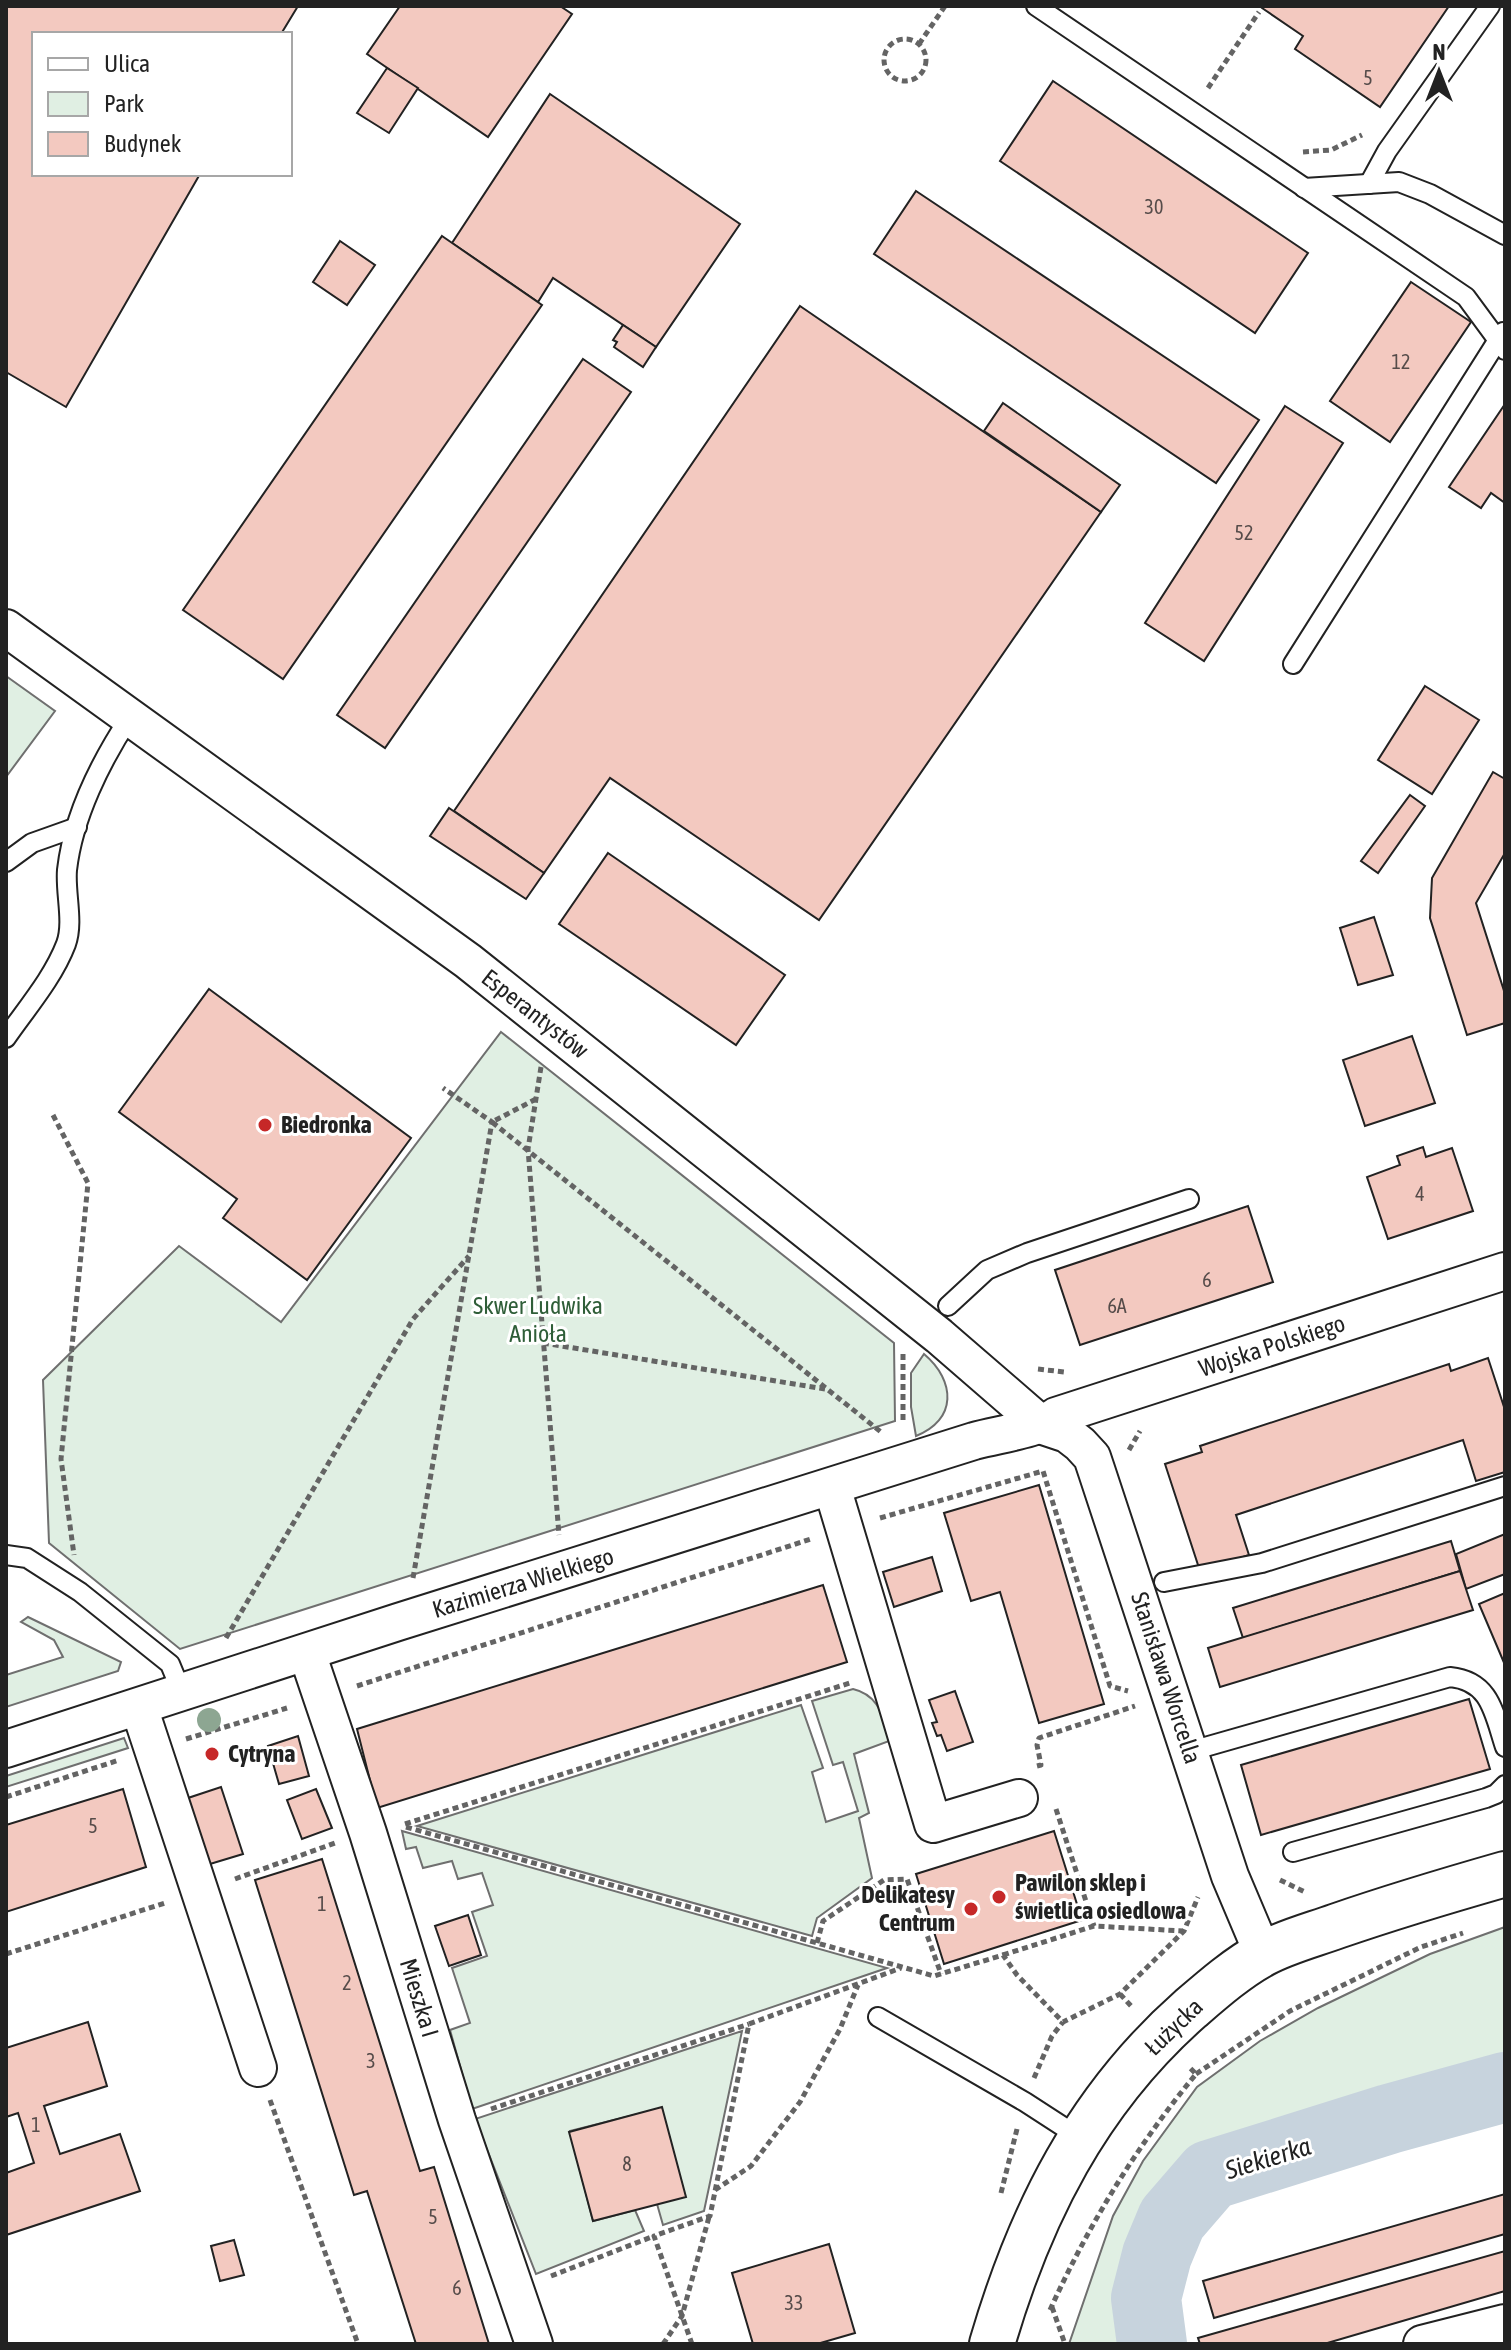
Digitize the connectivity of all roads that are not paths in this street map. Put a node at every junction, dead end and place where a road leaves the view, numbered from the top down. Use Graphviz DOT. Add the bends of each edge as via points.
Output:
graph roads {
  1 [pos="1036,6"];
  2 [pos="1490,6"];
  3 [pos="1369,184"];
  4 [pos="1304,188"];
  5 [pos="1505,235"];
  6 [pos="1503,340"];
  7 [pos="6,628"];
  8 [pos="1293,664"];
  9 [pos="130,717"];
  10 [pos="77,827"];
  11 [pos="6,862"];
  12 [pos="6,1038"];
  13 [pos="1189,1199"];
  14 [pos="1502,1279"];
  15 [pos="948,1306"];
  16 [pos="1043,1426"];
  17 [pos="1505,1486"];
  18 [pos="832,1487"];
  19 [pos="6,1555"];
  20 [pos="1164,1582"];
  21 [pos="307,1653"];
  22 [pos="182,1693"];
  23 [pos="139,1707"];
  24 [pos="1505,1747"];
  25 [pos="6,1749"];
  26 [pos="1191,1751"];
  27 [pos="1505,1785"];
  28 [pos="1033,1787"];
  29 [pos="1293,1852"];
  30 [pos="1505,1874"];
  31 [pos="1263,1954"];
  32 [pos="878,2017"];
  33 [pos="258,2068"];
  34 [pos="1079,2137"];
  35 [pos="1505,2323"];
  36 [pos="534,2344"];
  37 [pos="992,2344"];
  38 [pos="1422,2344"];
  1 -- 4 [label="lane"];
  2 -- 3 [label="lane"];
  3 -- 4 [label="lane"];
  3 -- 5 [label="lane" via="1399,182"];
  4 -- 6 [label="lane" via="1466,297"];
  6 -- 8 [label="lane"];
  7 -- 9 [label="street, Esperantystów"];
  9 -- 10 [label="lane" via="113,743"];
  9 -- 16 [label="street, Esperantystów" via="468,961 939,1336"];
  10 -- 11 [label="lane" via="32,843"];
  10 -- 12 [label="lane" via="67,875 67,942"];
  13 -- 15 [label="lane" via="987,1270"];
  14 -- 16 [label="street, Wojska Polskiego" via="1056,1416"];
  16 -- 18 [label="street, Kazimierza Wielkiego" via="1010,1431"];
  16 -- 26 [label="street, Stanisława Worcella" via="1067,1434 1092,1457"];
  17 -- 20 [label="lane" via="1262,1563"];
  18 -- 21 [label="street, Kazimierza Wielkiego"];
  18 -- 28 [label="street" via="933,1824"];
  19 -- 22 [label="lane" via="27,1558 80,1592 170,1664"];
  21 -- 22 [label="street, Kazimierza Wielkiego"];
  21 -- 36 [label="street, Mieszka I"];
  22 -- 23 [label="street, Kazimierza Wielkiego"];
  23 -- 25 [label="street, Kazimierza Wielkiego"];
  23 -- 33 [label="street"];
  24 -- 26 [label="lane" via="1486,1695 1465,1679 1450,1677"];
  26 -- 31 [label="street, Stanisława Worcella" via="1230,1876"];
  27 -- 29 [label="lane" via="1486,1798"];
  30 -- 31 [label="street, Łużycka" via="1407,1902"];
  31 -- 34 [label="street, Łużycka" via="1160,2036"];
  32 -- 34 [label="lane"];
  34 -- 37 [label="street, Łużycka" via="1026,2244"];
  35 -- 38 [label="street"];
}
